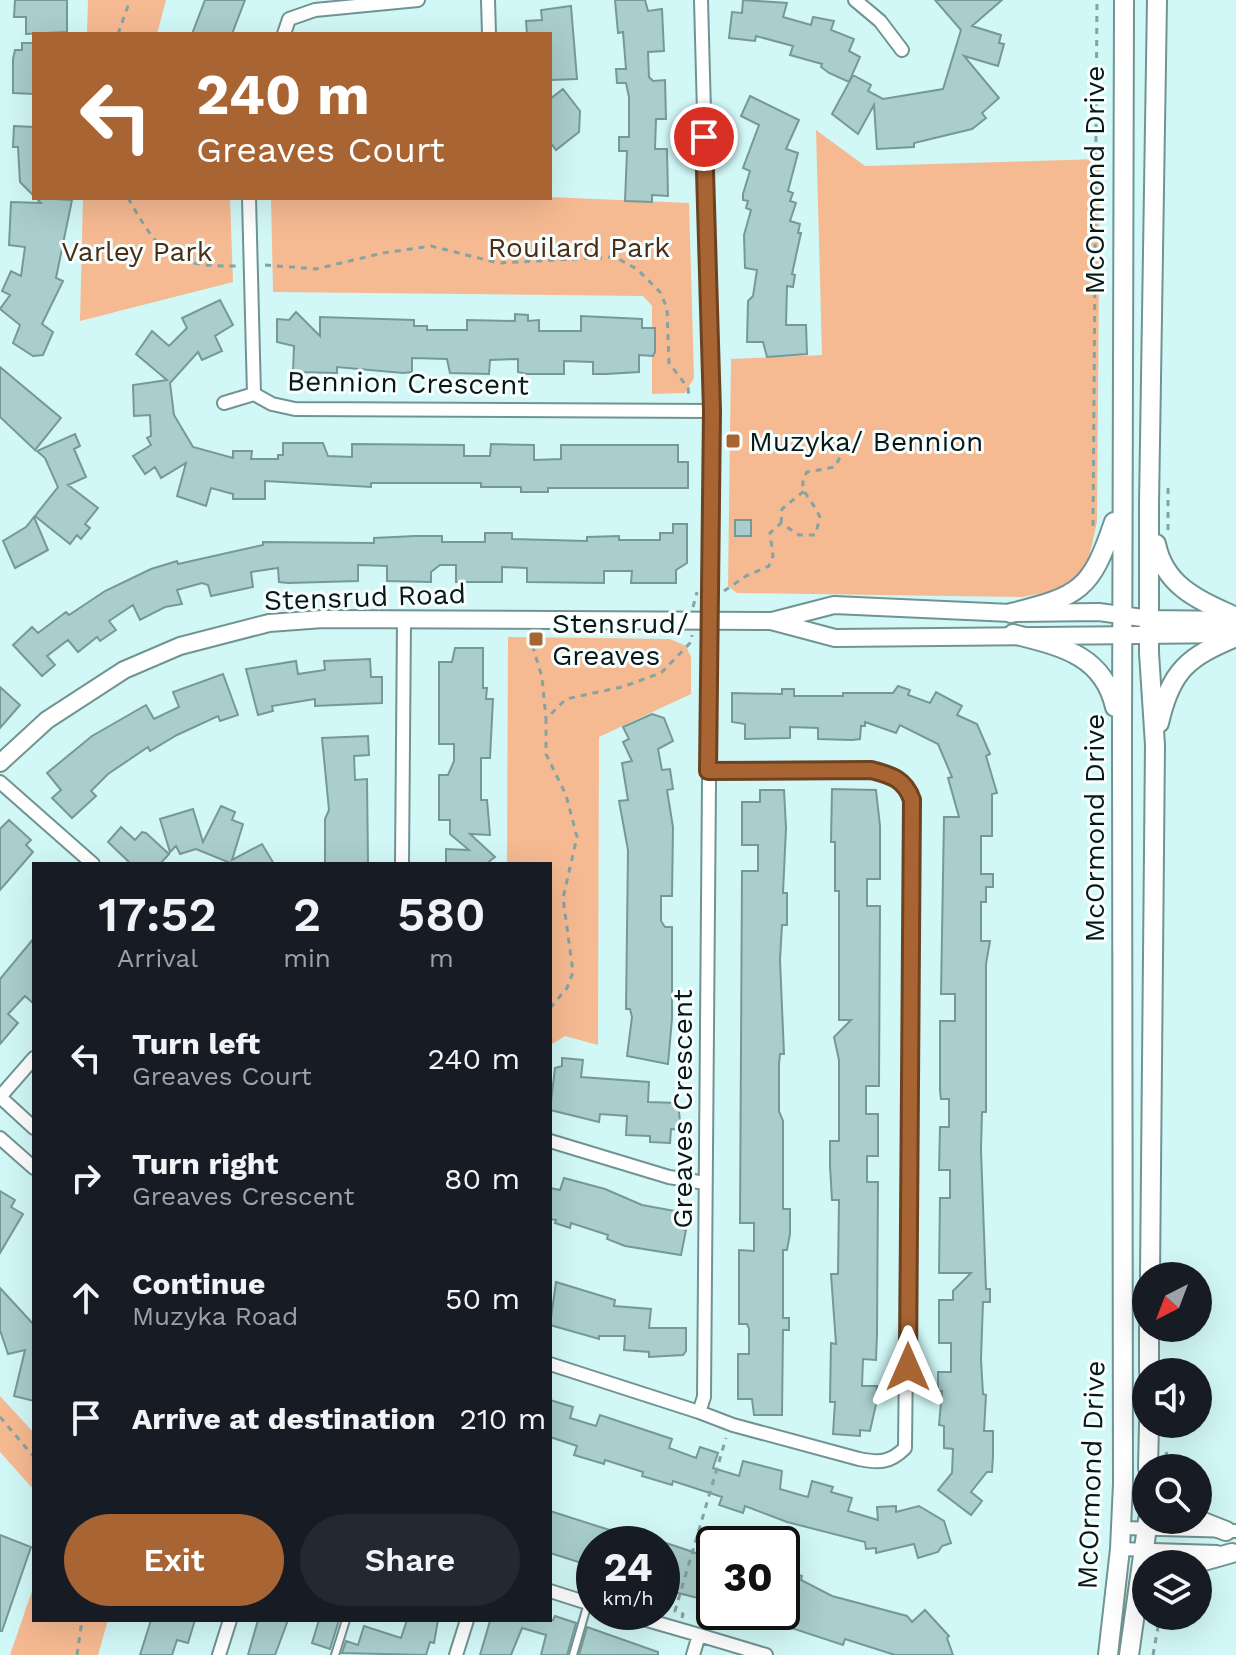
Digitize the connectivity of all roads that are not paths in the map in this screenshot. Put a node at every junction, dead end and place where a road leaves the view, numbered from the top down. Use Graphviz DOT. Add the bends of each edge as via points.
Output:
graph roads {
  1 [pos="418,0"];
  2 [pos="488,0"];
  3 [pos="701,0"];
  4 [pos="855,0"];
  5 [pos="1124,0"];
  6 [pos="1157,0"];
  7 [pos="285,32"];
  8 [pos="489,32"];
  9 [pos="902,50"];
  10 [pos="249,200"];
  11 [pos="254,394"];
  12 [pos="224,403"];
  13 [pos="712,411"];
  14 [pos="1120,504"];
  15 [pos="1149,505"];
  16 [pos="1011,613"];
  17 [pos="1119,614"];
  18 [pos="1236,618"];
  19 [pos="404,619"];
  20 [pos="711,619"];
  21 [pos="771,621"];
  22 [pos="1150,627"];
  23 [pos="1013,634"];
  24 [pos="1120,634"];
  25 [pos="1236,636"];
  26 [pos="1123,741"];
  27 [pos="1155,745"];
  28 [pos="0,763"];
  29 [pos="708,771"];
  30 [pos="0,782"];
  31 [pos="91,862"];
  32 [pos="402,862"];
  33 [pos="32,1060"];
  34 [pos="0,1097"];
  35 [pos="32,1126"];
  36 [pos="0,1138"];
  37 [pos="552,1142"];
  38 [pos="32,1166"];
  39 [pos="705,1183"];
  40 [pos="1150,1262"];
  41 [pos="552,1365"];
  42 [pos="699,1412"];
  43 [pos="1212,1525"];
  44 [pos="1132,1526"];
  45 [pos="1122,1528"];
  46 [pos="1231,1531"];
  47 [pos="1147,1534"];
  48 [pos="1120,1549"];
  49 [pos="1145,1549"];
  50 [pos="1234,1553"];
  51 [pos="1212,1559"];
  52 [pos="552,1592"];
  53 [pos="576,1599"];
  54 [pos="229,1622"];
  55 [pos="345,1622"];
  56 [pos="466,1622"];
  57 [pos="582,1630"];
  58 [pos="680,1630"];
  59 [pos="1133,1630"];
  60 [pos="699,1635"];
  61 [pos="219,1655"];
  62 [pos="335,1655"];
  63 [pos="456,1655"];
  64 [pos="573,1655"];
  65 [pos="693,1655"];
  66 [pos="766,1655"];
  67 [pos="1108,1655"];
  68 [pos="1129,1655"];
  1 -- 7 [label="street" via="315,10 289,19"];
  2 -- 8 [label="street"];
  3 -- 13 [label="street, Greaves Crescent"];
  4 -- 9 [label="street"];
  5 -- 14 [label="main road, McOrmond Drive"];
  6 -- 15 [label="main road, McOrmond Drive"];
  10 -- 11 [label="street, Bennion Crescent"];
  11 -- 12 [label="street"];
  11 -- 13 [label="street, Bennion Crescent" via="295,409"];
  13 -- 20 [label="street, Greaves Crescent"];
  14 -- 16 [label="main road" via="1100,564 1083,585 1067,597"];
  14 -- 17 [label="main road, McOrmond Drive"];
  15 -- 18 [label="main road" via="1159,560 1178,588"];
  15 -- 22 [label="main road, McOrmond Drive"];
  16 -- 17 [label="street, Stensrud Road"];
  16 -- 21 [label="street, Stensrud Road" via="834,605"];
  17 -- 22 [label="street, Stensrud Road"];
  17 -- 24 [label="main road, McOrmond Drive"];
  18 -- 22 [label="street"];
  19 -- 20 [label="street, Stensrud Road"];
  19 -- 28 [label="street, Stensrud Road" via="269,623 180,646 124,670 72,701"];
  19 -- 32 [label="street"];
  20 -- 21 [label="street, Stensrud Road"];
  20 -- 29 [label="street, Greaves Crescent"];
  21 -- 23 [label="street, Stensrud Road" via="835,638"];
  22 -- 24 [label="street, Stensrud Road"];
  22 -- 25 [label="street"];
  22 -- 27 [label="main road, McOrmond Drive"];
  23 -- 24 [label="street, Stensrud Road"];
  23 -- 26 [label="main road" via="1070,649 1092,663 1111,690"];
  24 -- 26 [label="main road, McOrmond Drive"];
  25 -- 27 [label="main road" via="1195,656 1174,679"];
  26 -- 45 [label="main road, McOrmond Drive"];
  27 -- 40 [label="main road, McOrmond Drive"];
  29 -- 39 [label="street, Greaves Crescent"];
  29 -- 42 [label="street" via="871,770 895,776 907,786 912,800 905,1448 894,1459 879,1463"];
  30 -- 31 [label="street"];
  33 -- 34 [label="street"];
  34 -- 35 [label="street"];
  36 -- 38 [label="street"];
  37 -- 39 [label="street"];
  39 -- 42 [label="street, Greaves Crescent" via="704,1397"];
  41 -- 42 [label="street"];
  43 -- 46 [label="main road"];
  44 -- 45 [label="street"];
  45 -- 48 [label="main road, McOrmond Drive"];
  47 -- 49 [label="main road, McOrmond Drive"];
  48 -- 49 [label="street"];
  48 -- 67 [label="main road, McOrmond Drive"];
  49 -- 50 [label="street"];
  50 -- 51 [label="main road"];
  52 -- 53 [label="street"];
  54 -- 61 [label="street"];
  55 -- 62 [label="lane"];
  56 -- 63 [label="street"];
  57 -- 64 [label="lane"];
  58 -- 60 [label="street"];
  59 -- 68 [label="main road, McOrmond Drive"];
  60 -- 65 [label="street"];
  60 -- 66 [label="street"];
}
